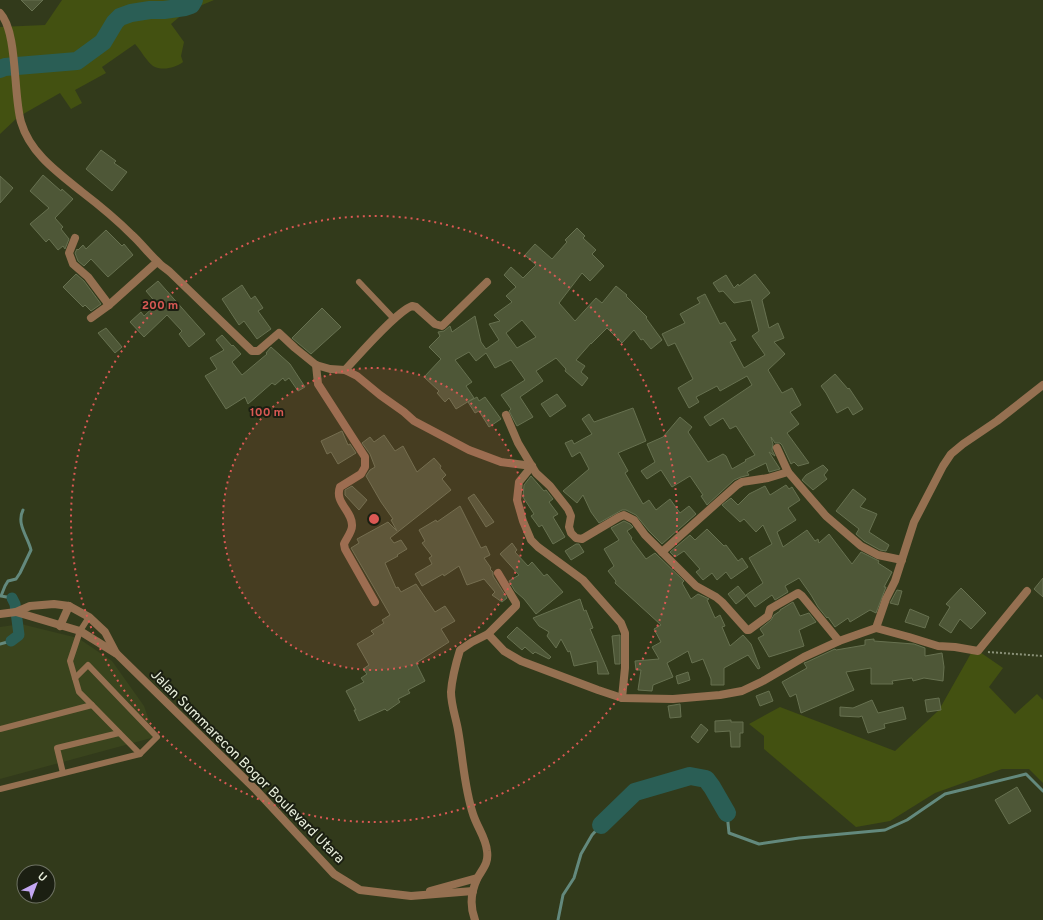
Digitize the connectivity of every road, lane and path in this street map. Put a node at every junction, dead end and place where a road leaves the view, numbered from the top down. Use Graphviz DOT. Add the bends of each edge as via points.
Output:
graph roads {
  1 [pos="0,13"];
  2 [pos="75,238"];
  3 [pos="158,262"];
  4 [pos="359,282"];
  5 [pos="487,282"];
  6 [pos="109,305"];
  7 [pos="90,318"];
  8 [pos="394,319"];
  9 [pos="316,365"];
  10 [pos="345,370"];
  11 [pos="1043,385"];
  12 [pos="506,415"];
  13 [pos="777,448"];
  14 [pos="532,466"];
  15 [pos="788,472"];
  16 [pos="662,552"];
  17 [pos="902,560"];
  18 [pos="498,573"];
  19 [pos="1028,591"];
  20 [pos="375,602"];
  21 [pos="69,606"];
  22 [pos="16,612"];
  23 [pos="0,614"];
  24 [pos="89,616"];
  25 [pos="60,626"];
  26 [pos="876,628"];
  27 [pos="80,632"];
  28 [pos="488,634"];
  29 [pos="839,641"];
  30 [pos="978,652"];
  31 [pos="117,654"];
  32 [pos="1043,656"];
  33 [pos="75,678"];
  34 [pos="622,698"];
  35 [pos="92,705"];
  36 [pos="0,729"];
  37 [pos="119,733"];
  38 [pos="140,754"];
  39 [pos="63,773"];
  40 [pos="0,789"];
  41 [pos="477,878"];
  42 [pos="473,891"];
  43 [pos="411,896"];
  44 [pos="475,920"];
  1 -- 3 [label="street" via="8,25 21,122 33,147 60,175 132,235"];
  2 -- 6 [label="street" via="69,253 73,264 88,278"];
  3 -- 6 [label="street"];
  3 -- 9 [label="street" via="252,351 258,351 279,333"];
  4 -- 8 [label="lane"];
  5 -- 8 [label="street" via="442,326 438,326 412,306"];
  6 -- 7 [label="street"];
  8 -- 10 [label="street"];
  9 -- 10 [label="street"];
  9 -- 20 [label="street" via="318,384 365,457 362,474 340,487 338,492 352,519 352,528 344,544"];
  10 -- 14 [label="street" via="357,376 414,421 469,450 501,462"];
  11 -- 17 [label="street" via="951,454 914,522"];
  12 -- 14 [label="street" via="518,443"];
  13 -- 15 [label="street"];
  14 -- 16 [label="street" via="568,510 571,516 569,527 576,538 582,539 624,515 634,520"];
  14 -- 34 [label="street" via="519,482 517,500 523,522 531,540 583,580 621,623 625,634"];
  15 -- 16 [label="street" via="737,485"];
  15 -- 17 [label="street" via="826,516 862,546 878,555"];
  16 -- 29 [label="street" via="696,586 722,602 747,630 768,616 770,609 798,593"];
  17 -- 26 [label="street"];
  18 -- 28 [label="street" via="516,606"];
  19 -- 30 [label="street"];
  21 -- 22 [label="street, Jalan Summarecon Bogor Boulevard Utara" via="30,606"];
  21 -- 24 [label="street, Jalan Summarecon Bogor Boulevard Utara"];
  21 -- 25 [label="street"];
  22 -- 23 [label="street, Jalan Summarecon Bogor Boulevard Utara"];
  22 -- 25 [label="street, Jalan Summarecon Bogor Boulevard Utara"];
  24 -- 27 [label="lane"];
  24 -- 31 [label="street, Jalan Summarecon Bogor Boulevard Utara" via="105,632"];
  25 -- 27 [label="street, Jalan Summarecon Bogor Boulevard Utara"];
  26 -- 29 [label="street"];
  26 -- 30 [label="street" via="938,646"];
  27 -- 31 [label="street, Jalan Summarecon Bogor Boulevard Utara"];
  27 -- 33 [label="lane" via="70,661"];
  28 -- 34 [label="street" via="504,651 520,661"];
  28 -- 41 [label="street" via="460,650 452,692 468,797 487,852 485,867"];
  29 -- 34 [label="street" via="742,691 674,698"];
  30 -- 32 [label="path"];
  31 -- 43 [label="street, Jalan Summarecon Bogor Boulevard Utara" via="256,790 334,874 360,890"];
  33 -- 35 [label="lane" via="79,692"];
  33 -- 38 [label="lane" via="88,665 157,737"];
  35 -- 36 [label="lane"];
  35 -- 37 [label="lane"];
  37 -- 38 [label="lane"];
  37 -- 39 [label="lane" via="57,748"];
  38 -- 39 [label="lane"];
  39 -- 40 [label="lane"];
  41 -- 42 [label="street"];
  41 -- 43 [label="street, Jalan Summarecon Bogor Boulevard Utara"];
  42 -- 43 [label="street, Jalan Summarecon Bogor Boulevard Utara"];
  42 -- 44 [label="street" via="472,911"];
}
